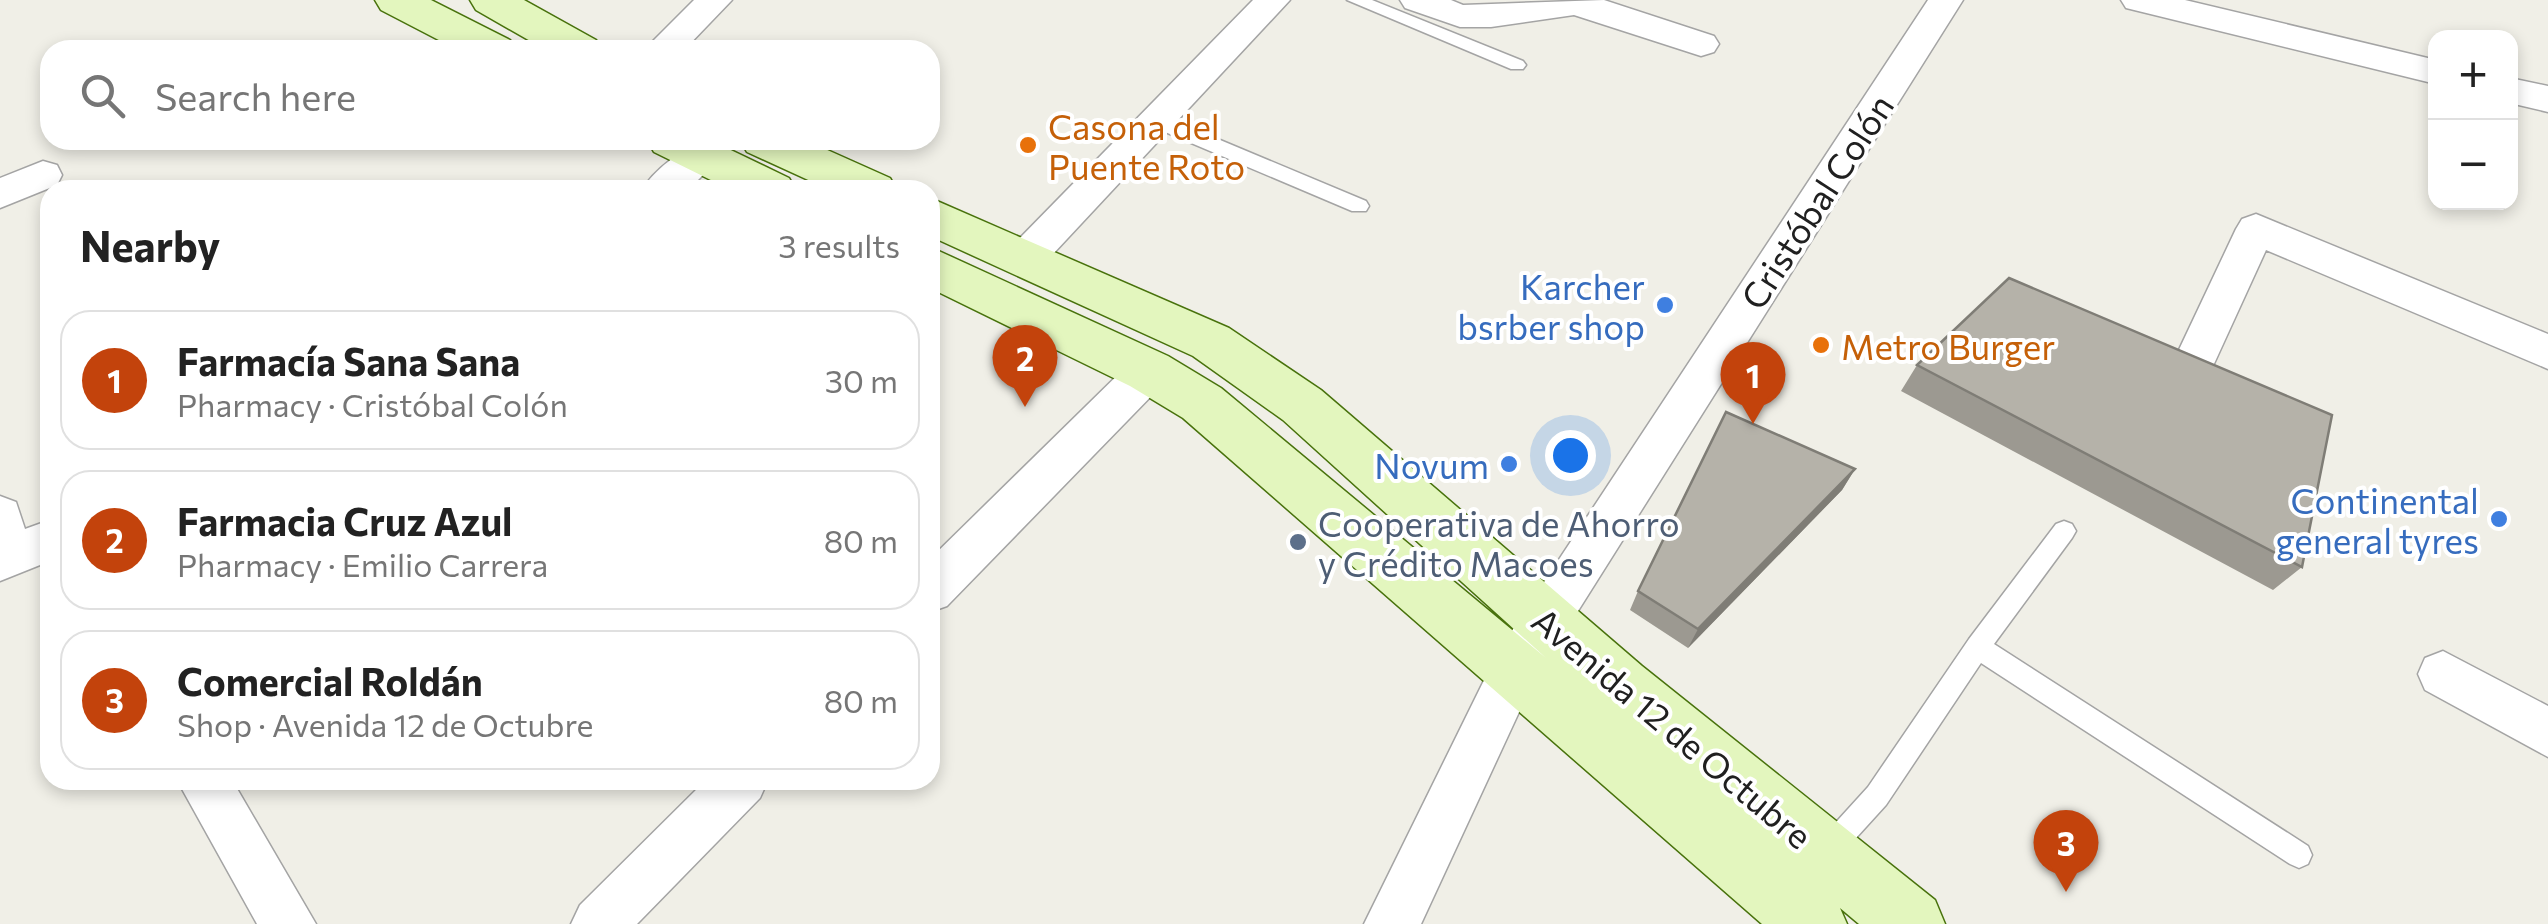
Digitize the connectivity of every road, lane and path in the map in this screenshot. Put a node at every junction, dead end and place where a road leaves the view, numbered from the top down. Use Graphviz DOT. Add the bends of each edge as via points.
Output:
graph roads {
  1 [pos="396,0"];
  2 [pos="490,0"];
  3 [pos="715,0"];
  4 [pos="1274,0"];
  5 [pos="1356,0"];
  6 [pos="1417,0"];
  7 [pos="1946,0"];
  8 [pos="2138,0"];
  9 [pos="2255,14"];
  10 [pos="474,40"];
  11 [pos="562,40"];
  12 [pos="673,40"];
  13 [pos="1701,44"];
  14 [pos="1517,65"];
  15 [pos="2428,69"];
  16 [pos="2518,92"];
  17 [pos="2548,99"];
  18 [pos="1158,121"];
  19 [pos="685,150"];
  20 [pos="690,150"];
  21 [pos="785,150"];
  22 [pos="44,175"];
  23 [pos="668,180"];
  24 [pos="752,180"];
  25 [pos="852,180"];
  26 [pos="0,194"];
  27 [pos="1359,206"];
  28 [pos="940,220"];
  29 [pos="1025,258"];
  30 [pos="940,271"];
  31 [pos="2548,352"];
  32 [pos="2198,354"];
  33 [pos="1150,371"];
  34 [pos="2064,530"];
  35 [pos="40,541"];
  36 [pos="2,545"];
  37 [pos="940,581"];
  38 [pos="1531,644"];
  39 [pos="1978,648"];
  40 [pos="2443,674"];
  41 [pos="2548,732"];
  42 [pos="209,790"];
  43 [pos="732,790"];
  44 [pos="1824,853"];
  45 [pos="2299,855"];
  46 [pos="288,924"];
  47 [pos="599,924"];
  48 [pos="1392,924"];
  49 [pos="1813,924"];
  50 [pos="1912,924"];
  1 -- 10 [label="main road"];
  2 -- 11 [label="main road"];
  3 -- 12 [label="street"];
  4 -- 18 [label="street"];
  5 -- 14 [label="lane"];
  6 -- 13 [label="street" via="1460,16 1576,3"];
  7 -- 38 [label="street, Cristóbal Colón"];
  8 -- 9 [label="street"];
  9 -- 15 [label="street"];
  16 -- 17 [label="street"];
  18 -- 27 [label="lane"];
  18 -- 29 [label="street"];
  19 -- 23 [label="street"];
  20 -- 24 [label="main road"];
  21 -- 25 [label="main road"];
  22 -- 26 [label="street"];
  28 -- 29 [label="main road, Avenida 12 de Octubre"];
  29 -- 38 [label="main road, Avenida 12 de Octubre" via="1211,342 1302,405"];
  30 -- 33 [label="main road, Avenida 12 de Octubre"];
  31 -- 32 [label="street" via="2256,229"];
  33 -- 37 [label="street"];
  33 -- 38 [label="main road, Avenida 12 de Octubre"];
  34 -- 39 [label="lane"];
  35 -- 36 [label="street"];
  38 -- 44 [label="main road, Avenida 12 de Octubre"];
  38 -- 48 [label="street, Cristóbal Colón"];
  38 -- 49 [label="main road, Avenida 12 de Octubre"];
  39 -- 44 [label="lane" via="1877,796"];
  39 -- 45 [label="lane"];
  40 -- 41 [label="street"];
  42 -- 46 [label="street"];
  43 -- 47 [label="street"];
  44 -- 50 [label="main road, Avenida 12 de Octubre"];
}
